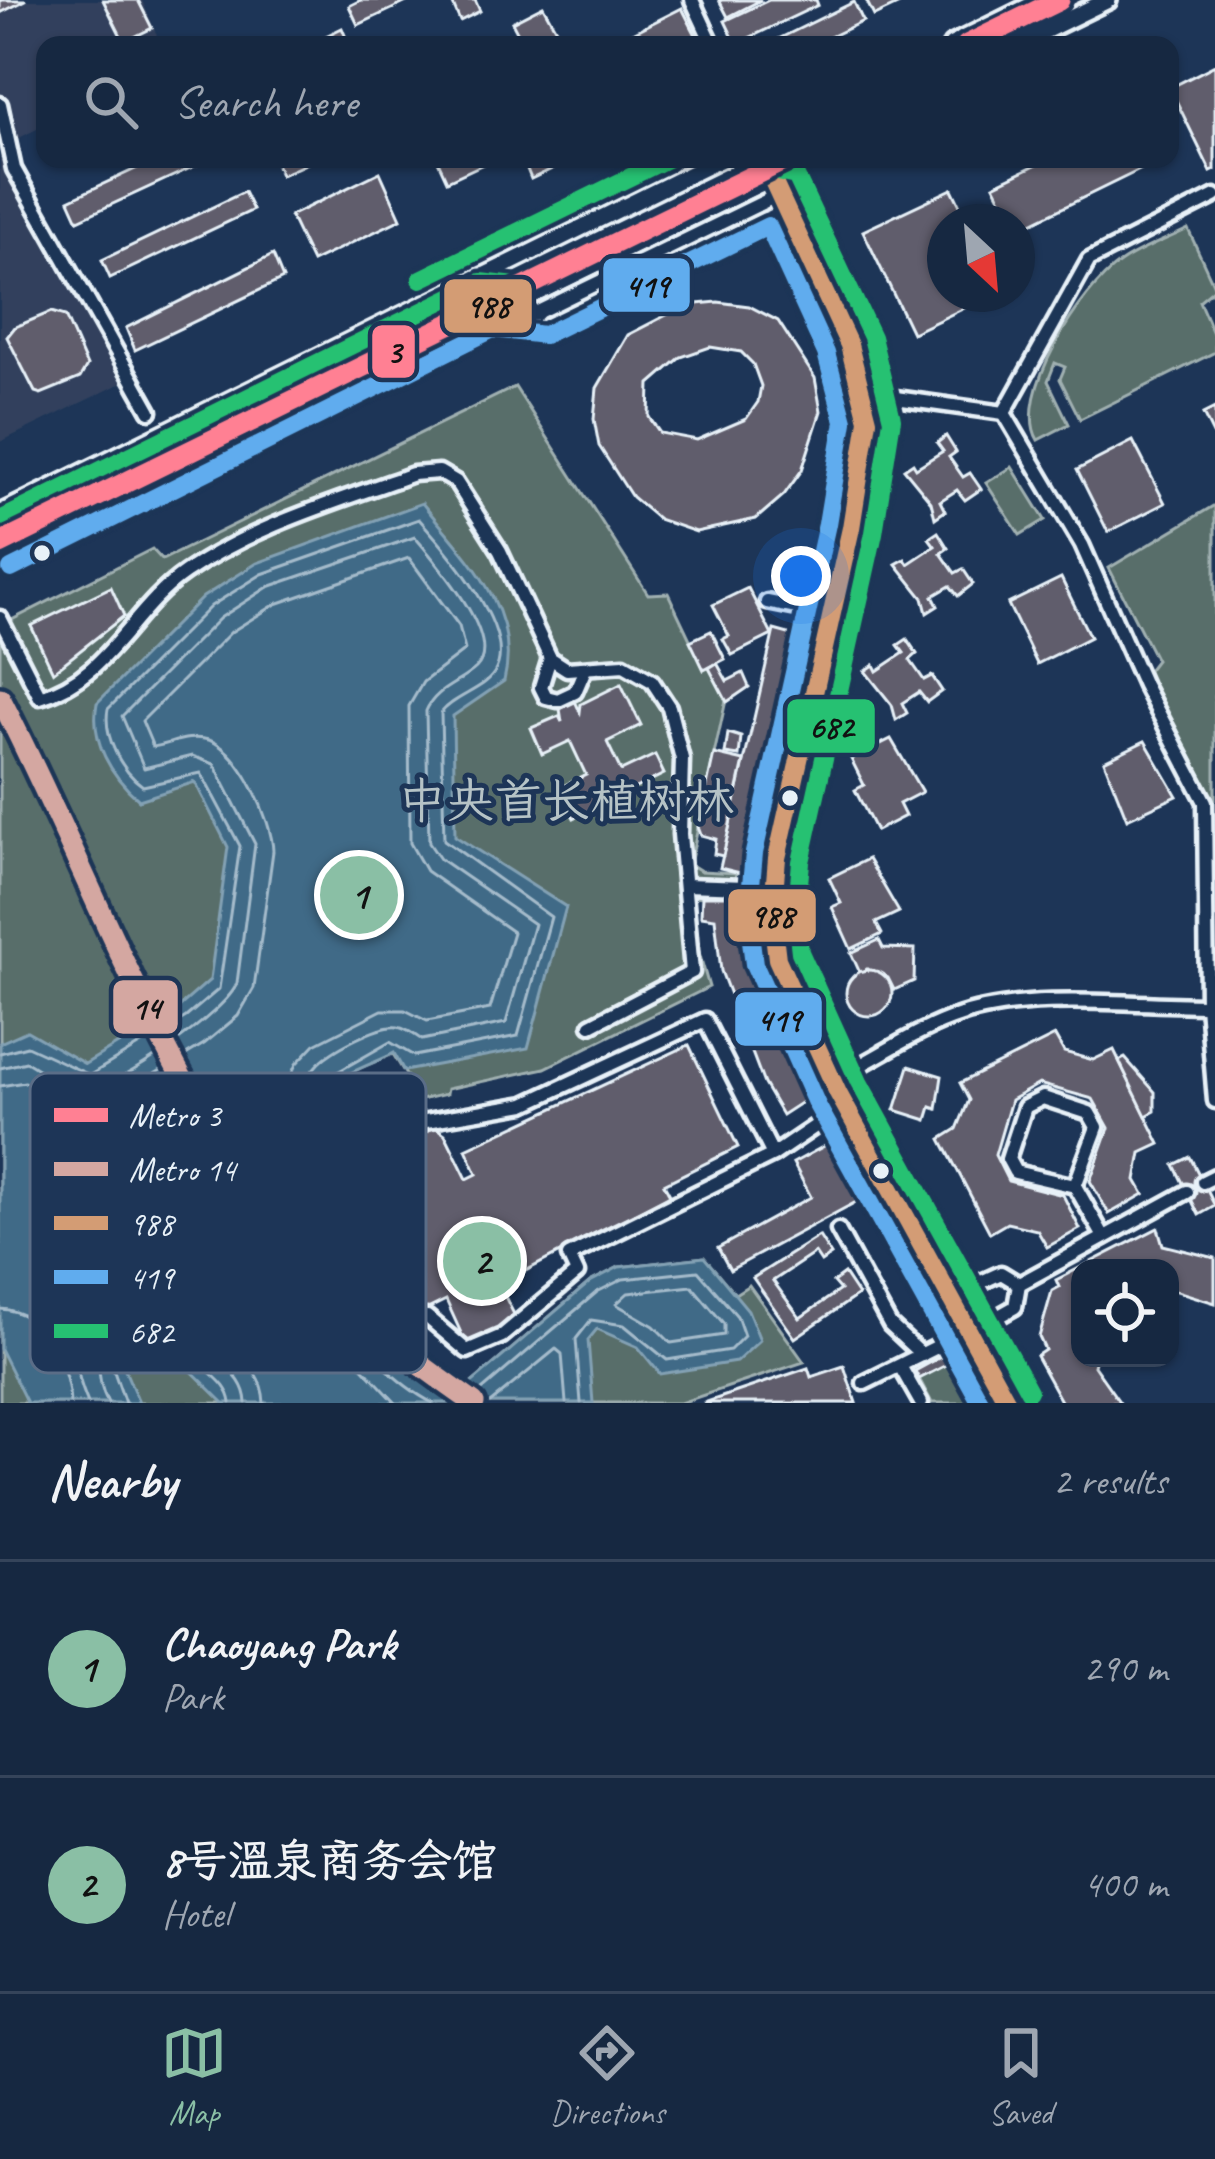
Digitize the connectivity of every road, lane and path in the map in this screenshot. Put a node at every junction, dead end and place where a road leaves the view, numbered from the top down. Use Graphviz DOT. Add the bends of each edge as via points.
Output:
graph roads {
  1 [pos="692,0"];
  2 [pos="1043,0"];
  3 [pos="1108,0"];
  4 [pos="709,36"];
  5 [pos="970,36"];
  6 [pos="1034,36"];
  7 [pos="0,104"];
  8 [pos="703,168"];
  9 [pos="760,168"];
  10 [pos="775,168"];
  11 [pos="778,168"];
  12 [pos="779,194"];
  13 [pos="1215,196"];
  14 [pos="490,304"];
  15 [pos="536,313"];
  16 [pos="881,395"];
  17 [pos="150,411"];
  18 [pos="1004,412"];
  19 [pos="0,514"];
  20 [pos="0,547"];
  21 [pos="767,602"];
  22 [pos="832,615"];
  23 [pos="0,618"];
  24 [pos="550,658"];
  25 [pos="585,669"];
  26 [pos="686,885"];
  27 [pos="775,888"];
  28 [pos="1211,1005"];
  29 [pos="591,1024"];
  30 [pos="839,1077"];
  31 [pos="1215,1101"];
  32 [pos="845,1106"];
  33 [pos="426,1120"];
  34 [pos="773,1155"];
  35 [pos="1075,1186"];
  36 [pos="1187,1192"];
  37 [pos="838,1230"];
  38 [pos="1104,1237"];
  39 [pos="1019,1284"];
  40 [pos="964,1290"];
  41 [pos="426,1316"];
  42 [pos="976,1328"];
  43 [pos="922,1355"];
  44 [pos="900,1366"];
  45 [pos="864,1383"];
  46 [pos="921,1403"];
  47 [pos="1008,1403"];
  48 [pos="1026,1403"];
  1 -- 4 [label="street"];
  2 -- 5 [label="main road"];
  3 -- 6 [label="main road"];
  7 -- 17 [label="street" via="14,169"];
  8 -- 19 [label="main road"];
  9 -- 14 [label="main road"];
  10 -- 12 [label="main road"];
  11 -- 16 [label="main road" via="865,339"];
  12 -- 15 [label="street"];
  12 -- 22 [label="main road" via="849,344 868,420"];
  13 -- 18 [label="street" via="1089,260"];
  14 -- 15 [label="main road"];
  14 -- 20 [label="main road"];
  16 -- 18 [label="street"];
  16 -- 30 [label="main road" via="881,459 788,914 802,989"];
  18 -- 28 [label="street" via="1082,545 1205,802"];
  21 -- 22 [label="street"];
  22 -- 27 [label="main road"];
  23 -- 24 [label="street" via="40,698 61,692 94,669 178,577 216,553 413,474 439,472 480,515"];
  24 -- 25 [label="street"];
  24 -- 25 [label="street" via="546,697 575,692"];
  25 -- 26 [label="street" via="624,665 652,681 669,707 682,759"];
  26 -- 27 [label="street"];
  26 -- 29 [label="street" via="692,972"];
  27 -- 30 [label="main road" via="777,959"];
  28 -- 30 [label="street" via="1006,1005 928,1027"];
  28 -- 31 [label="street"];
  30 -- 32 [label="main road"];
  30 -- 40 [label="main road"];
  32 -- 34 [label="street"];
  32 -- 42 [label="main road"];
  33 -- 34 [label="street" via="525,1104 705,1019"];
  34 -- 41 [label="street" via="569,1256 578,1273 502,1336 467,1351"];
  35 -- 35 [label="street" via="1096,1127 1089,1114 1043,1098 1025,1107 1008,1159 1016,1172"];
  35 -- 38 [label="street"];
  36 -- 38 [label="street"];
  37 -- 43 [label="street" via="890,1325"];
  38 -- 39 [label="street"];
  39 -- 40 [label="street" via="1001,1273"];
  39 -- 42 [label="street" via="1015,1306"];
  40 -- 42 [label="main road"];
  42 -- 43 [label="street"];
  42 -- 47 [label="main road"];
  42 -- 48 [label="main road"];
  43 -- 44 [label="street"];
  44 -- 45 [label="street"];
  44 -- 46 [label="street"];
}
